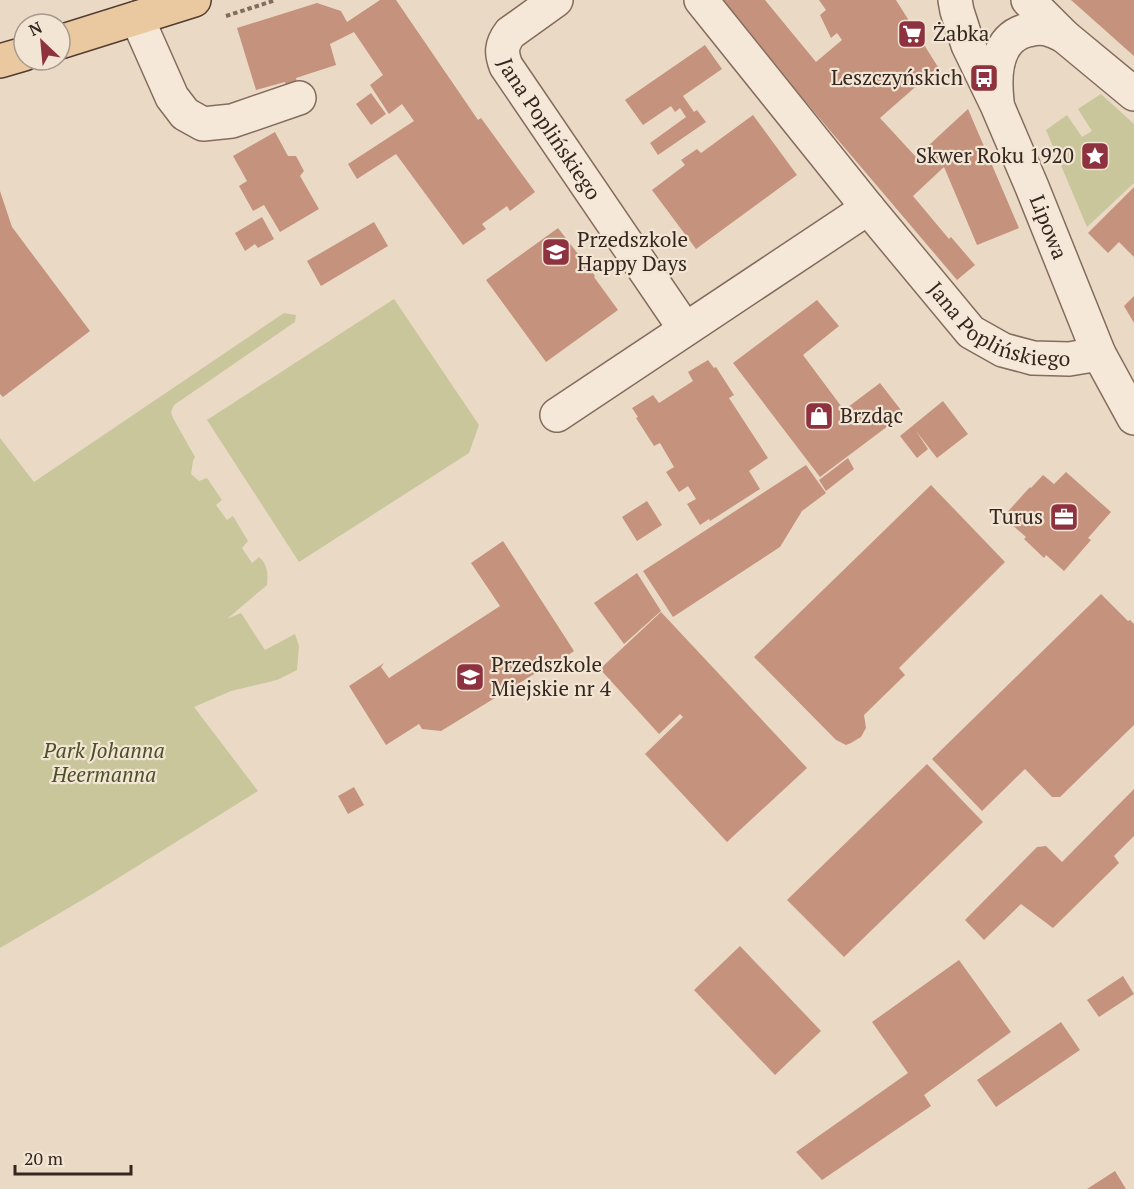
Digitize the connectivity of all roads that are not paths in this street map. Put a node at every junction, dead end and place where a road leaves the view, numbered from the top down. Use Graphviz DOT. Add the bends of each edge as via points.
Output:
graph roads {
  1 [pos="194,0"];
  2 [pos="556,0"];
  3 [pos="701,0"];
  4 [pos="955,0"];
  5 [pos="1029,0"];
  6 [pos="137,18"];
  7 [pos="1064,36"];
  8 [pos="72,38"];
  9 [pos="1134,94"];
  10 [pos="299,98"];
  11 [pos="997,105"];
  12 [pos="868,208"];
  13 [pos="685,329"];
  14 [pos="1099,354"];
  15 [pos="557,416"];
  16 [pos="1134,418"];
  1 -- 6 [label="main road"];
  2 -- 13 [label="street, Jana Poplińskiego" via="510,33 504,41 502,56"];
  3 -- 12 [label="street, Jana Poplińskiego"];
  4 -- 11 [label="street, Lipowa" via="968,45"];
  5 -- 7 [label="street"];
  6 -- 8 [label="main road"];
  6 -- 10 [label="street" via="172,97 185,114 203,124 232,121"];
  7 -- 9 [label="street"];
  7 -- 11 [label="street" via="1037,28 1012,36 1000,53"];
  11 -- 14 [label="street, Lipowa"];
  12 -- 13 [label="street"];
  12 -- 14 [label="street, Jana Poplińskiego" via="971,332 1003,350 1033,358 1069,359"];
  13 -- 15 [label="street"];
  14 -- 16 [label="street, Lipowa"];
}
